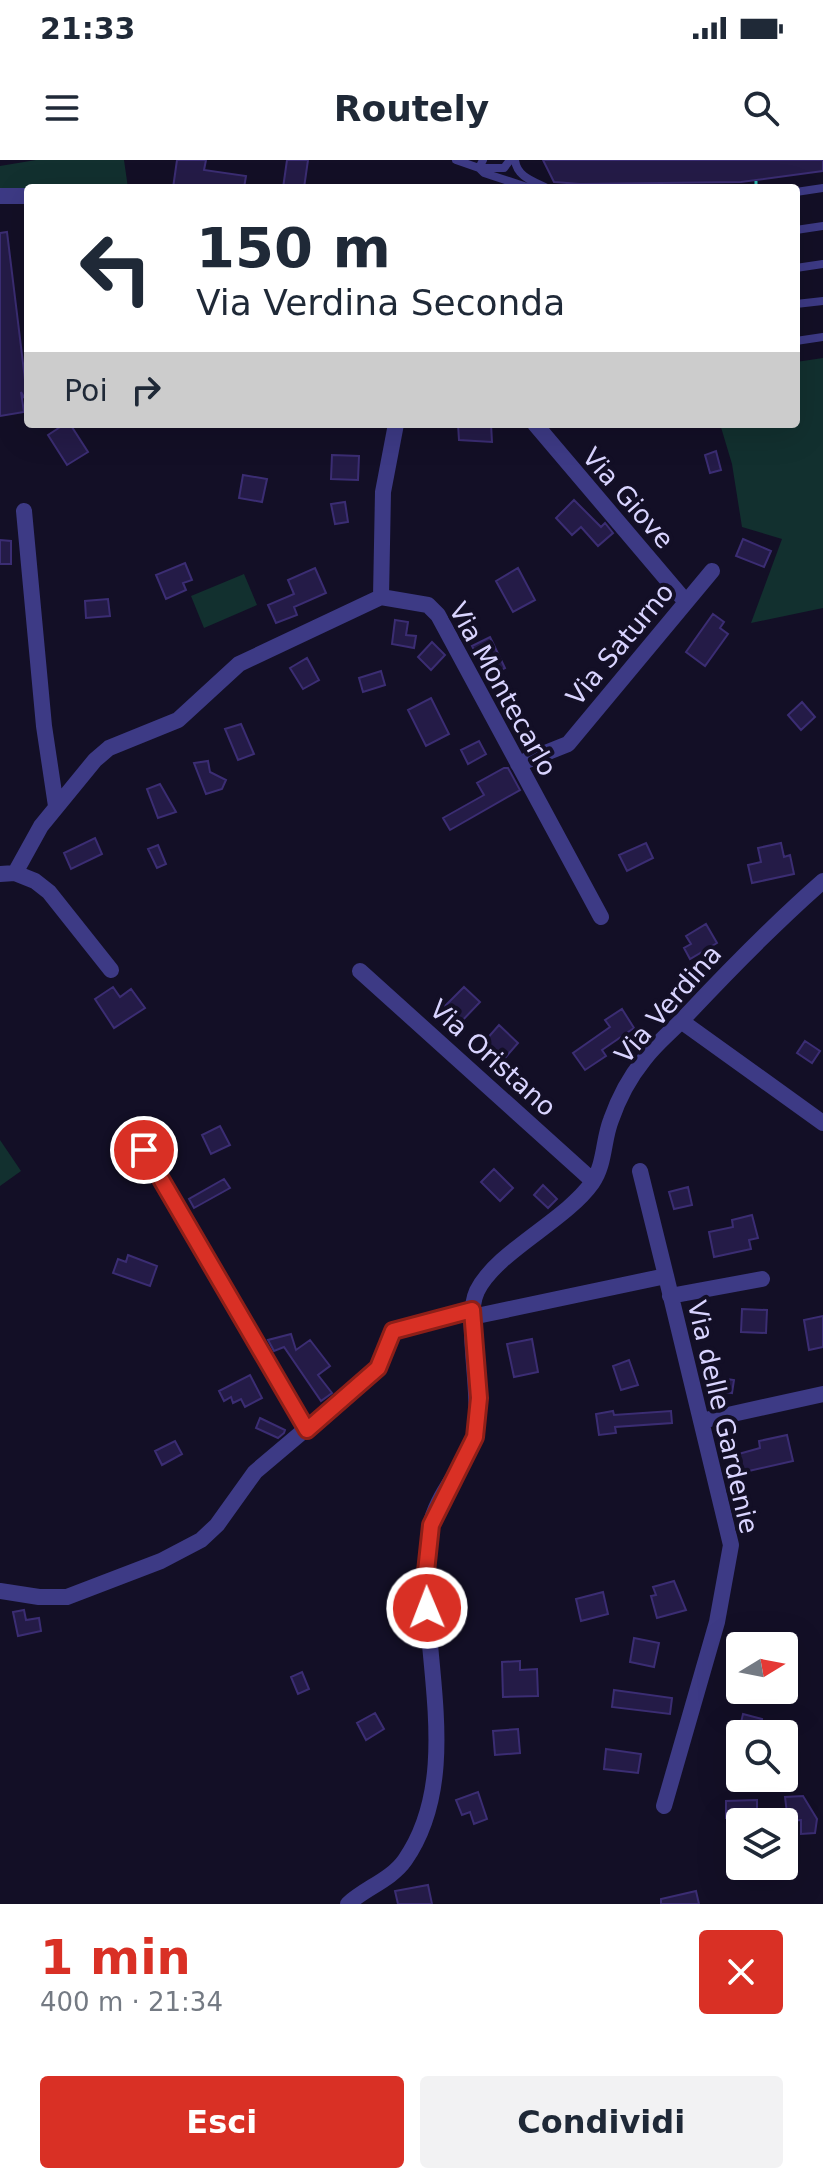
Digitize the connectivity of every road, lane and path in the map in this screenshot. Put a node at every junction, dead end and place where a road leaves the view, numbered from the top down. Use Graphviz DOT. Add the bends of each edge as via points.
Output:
graph roads {
  1 [pos="456,160"];
  2 [pos="513,160"];
  3 [pos="481,164"];
  4 [pos="522,184"];
  5 [pos="539,184"];
  6 [pos="823,188"];
  7 [pos="800,191"];
  8 [pos="0,196"];
  9 [pos="24,196"];
  10 [pos="823,226"];
  11 [pos="800,229"];
  12 [pos="823,264"];
  13 [pos="800,267"];
  14 [pos="823,301"];
  15 [pos="800,304"];
  16 [pos="823,337"];
  17 [pos="800,340"];
  18 [pos="395,428"];
  19 [pos="538,428"];
  20 [pos="24,511"];
  21 [pos="712,571"];
  22 [pos="381,597"];
  23 [pos="686,602"];
  24 [pos="518,764"];
  25 [pos="56,806"];
  26 [pos="7,873"];
  27 [pos="823,881"];
  28 [pos="601,917"];
  29 [pos="111,970"];
  30 [pos="360,971"];
  31 [pos="681,1021"];
  32 [pos="823,1123"];
  33 [pos="144,1150"];
  34 [pos="640,1171"];
  35 [pos="593,1181"];
  36 [pos="666,1276"];
  37 [pos="762,1279"];
  38 [pos="670,1296"];
  39 [pos="472,1314"];
  40 [pos="823,1394"];
  41 [pos="701,1421"];
  42 [pos="307,1430"];
  43 [pos="0,1591"];
  44 [pos="664,1806"];
  45 [pos="348,1904"];
  1 -- 3 [label="lane"];
  2 -- 3 [label="lane" via="504,168"];
  2 -- 5 [label="lane" via="523,176"];
  3 -- 4 [label="lane"];
  6 -- 7 [label="lane"];
  8 -- 9 [label="street"];
  10 -- 11 [label="lane"];
  12 -- 13 [label="lane"];
  14 -- 15 [label="lane"];
  16 -- 17 [label="lane"];
  18 -- 22 [label="street" via="383,492"];
  19 -- 23 [label="street, Via Giove"];
  20 -- 25 [label="street"];
  21 -- 23 [label="street, Via Saturno"];
  22 -- 24 [label="street, Via Montecarlo" via="428,605 438,615"];
  22 -- 25 [label="street" via="239,664 178,720 109,748"];
  23 -- 24 [label="street, Via Saturno" via="568,744"];
  24 -- 28 [label="street, Via Montecarlo"];
  25 -- 26 [label="street"];
  26 -- 29 [label="street" via="35,881 49,892"];
  27 -- 31 [label="street, Via Verdina"];
  30 -- 35 [label="street, Via Oristano"];
  31 -- 32 [label="street"];
  31 -- 35 [label="street, Via Verdina" via="643,1061 625,1092 611,1119"];
  33 -- 42 [label="street"];
  34 -- 36 [label="street"];
  35 -- 39 [label="street, Via Verdina" via="574,1204 484,1280"];
  36 -- 38 [label="street, Via delle Gardenie"];
  36 -- 39 [label="street, Via delle Gardenie"];
  37 -- 38 [label="street"];
  38 -- 41 [label="street, Via delle Gardenie"];
  39 -- 42 [label="street, Via delle Gardenie" via="393,1331 378,1368"];
  39 -- 45 [label="street" via="479,1398 475,1437 431,1525 425,1581 436,1768 431,1807 395,1872"];
  40 -- 41 [label="street"];
  41 -- 44 [label="street, Via delle Gardenie" via="731,1545 717,1622"];
  42 -- 43 [label="street" via="255,1472 201,1540 161,1561 67,1597"];
}
